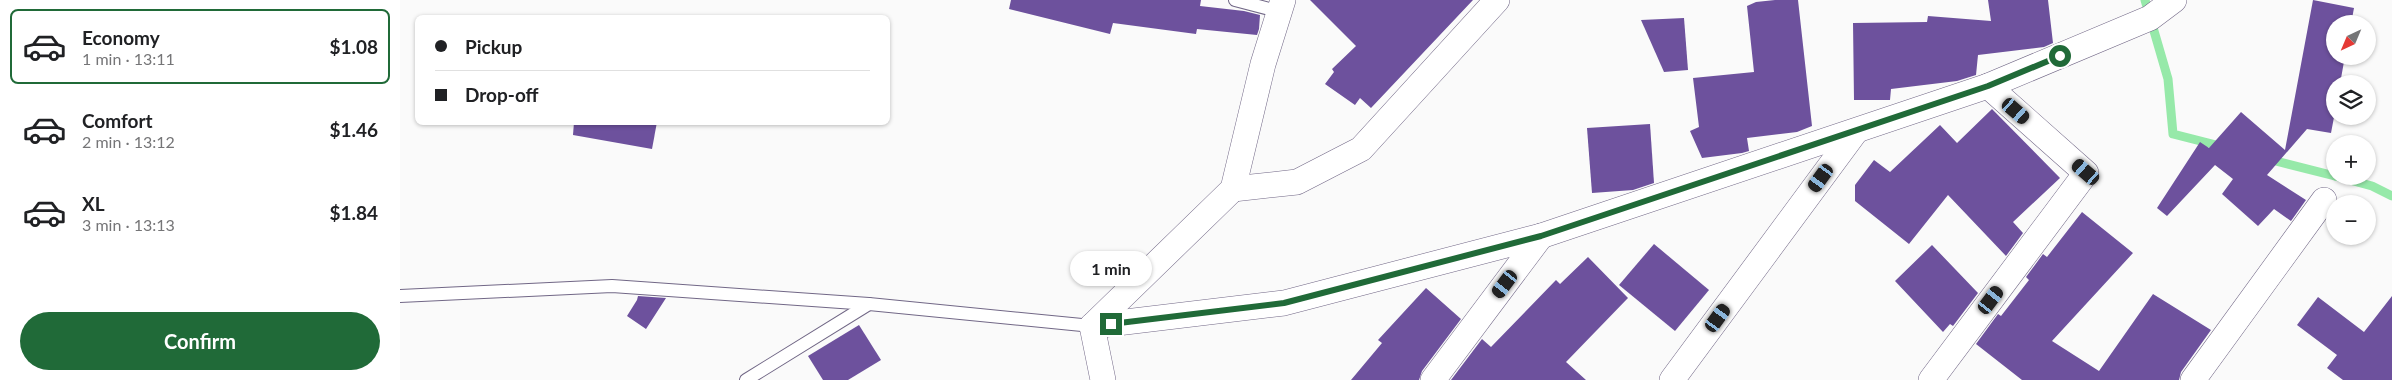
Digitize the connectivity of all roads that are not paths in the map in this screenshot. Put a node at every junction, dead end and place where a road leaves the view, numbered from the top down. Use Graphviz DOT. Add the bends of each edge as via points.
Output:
graph roads {
  1 [pos="1235,0"];
  2 [pos="1497,0"];
  3 [pos="2174,0"];
  4 [pos="1282,6"];
  5 [pos="1988,86"];
  6 [pos="1856,131"];
  7 [pos="1233,189"];
  8 [pos="2324,200"];
  9 [pos="1541,236"];
  10 [pos="400,296"];
  11 [pos="869,304"];
  12 [pos="1092,326"];
  13 [pos="746,380"];
  14 [pos="1103,380"];
  15 [pos="1433,380"];
  16 [pos="1672,380"];
  17 [pos="1931,380"];
  18 [pos="2193,380"];
  1 -- 4 [label="lane"];
  2 -- 7 [label="street" via="1361,150 1296,182"];
  3 -- 5 [label="street" via="2150,18"];
  4 -- 7 [label="street" via="1263,64"];
  5 -- 6 [label="street"];
  5 -- 17 [label="street" via="2086,172"];
  6 -- 9 [label="street"];
  6 -- 16 [label="street"];
  7 -- 12 [label="street"];
  8 -- 18 [label="street"];
  9 -- 12 [label="street" via="1284,303"];
  9 -- 15 [label="street"];
  10 -- 11 [label="lane" via="612,286"];
  11 -- 12 [label="lane"];
  11 -- 13 [label="lane"];
  12 -- 14 [label="street"];
}
